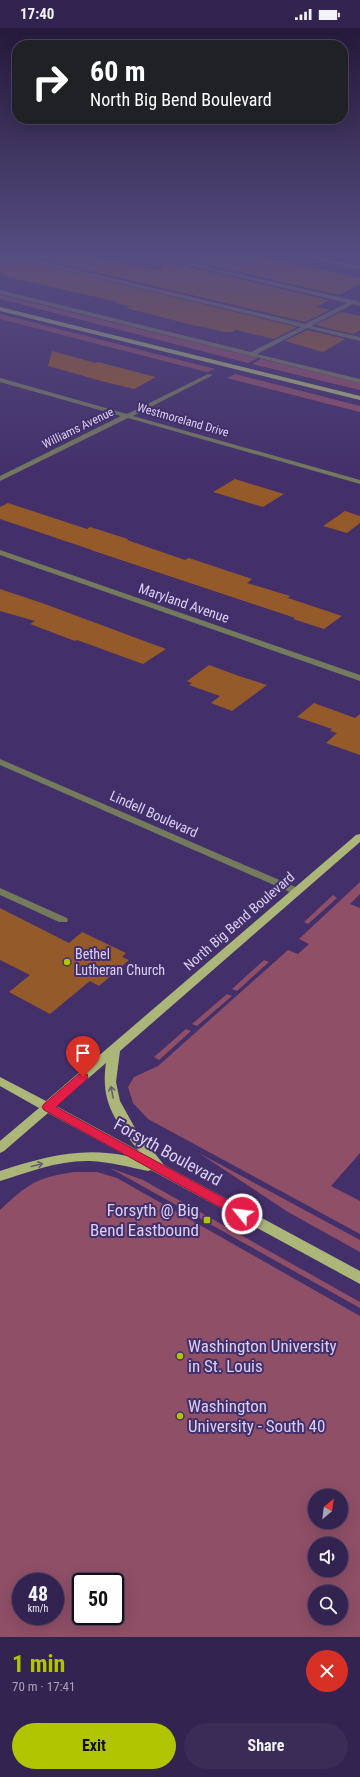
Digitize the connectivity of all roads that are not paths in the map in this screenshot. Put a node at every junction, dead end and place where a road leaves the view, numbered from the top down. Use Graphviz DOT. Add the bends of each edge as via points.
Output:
graph roads {
  1 [pos="94,331"];
  2 [pos="159,331"];
  3 [pos="296,331"];
  4 [pos="329,331"];
  5 [pos="360,338"];
  6 [pos="252,354"];
  7 [pos="210,375"];
  8 [pos="0,380"];
  9 [pos="360,381"];
  10 [pos="360,398"];
  11 [pos="127,416"];
  12 [pos="0,479"];
  13 [pos="360,482"];
  14 [pos="0,552"];
  15 [pos="360,678"];
  16 [pos="0,762"];
  17 [pos="360,837"];
  18 [pos="0,891"];
  19 [pos="296,891"];
  20 [pos="63,920"];
  21 [pos="114,1050"];
  22 [pos="0,1081"];
  23 [pos="48,1107"];
  24 [pos="0,1148"];
  25 [pos="163,1170"];
  26 [pos="0,1176"];
  27 [pos="360,1278"];
  1 -- 10 [label="main road"];
  2 -- 6 [label="street"];
  3 -- 6 [label="street"];
  4 -- 5 [label="street"];
  6 -- 9 [label="street"];
  7 -- 11 [label="street, Williams Avenue"];
  8 -- 11 [label="street, Westmoreland Drive"];
  11 -- 12 [label="street, Williams Avenue"];
  11 -- 13 [label="street, Westmoreland Drive"];
  14 -- 15 [label="street, Maryland Avenue"];
  16 -- 19 [label="street, Lindell Boulevard"];
  17 -- 19 [label="main road, North Big Bend Boulevard"];
  18 -- 20 [label="street"];
  19 -- 21 [label="main road, North Big Bend Boulevard"];
  21 -- 23 [label="main road, North Big Bend Boulevard"];
  25 -- 21 [label="main road, one-way" via="130,1130 111,1094 110,1072"];
  22 -- 23 [label="main road, Forsyth Boulevard"];
  23 -- 24 [label="main road, North Big Bend Boulevard"];
  23 -- 25 [label="main road, Forsyth Boulevard"];
  26 -- 25 [label="main road, one-way" via="48,1162 102,1156"];
  25 -- 27 [label="main road, Forsyth Boulevard"];
}
